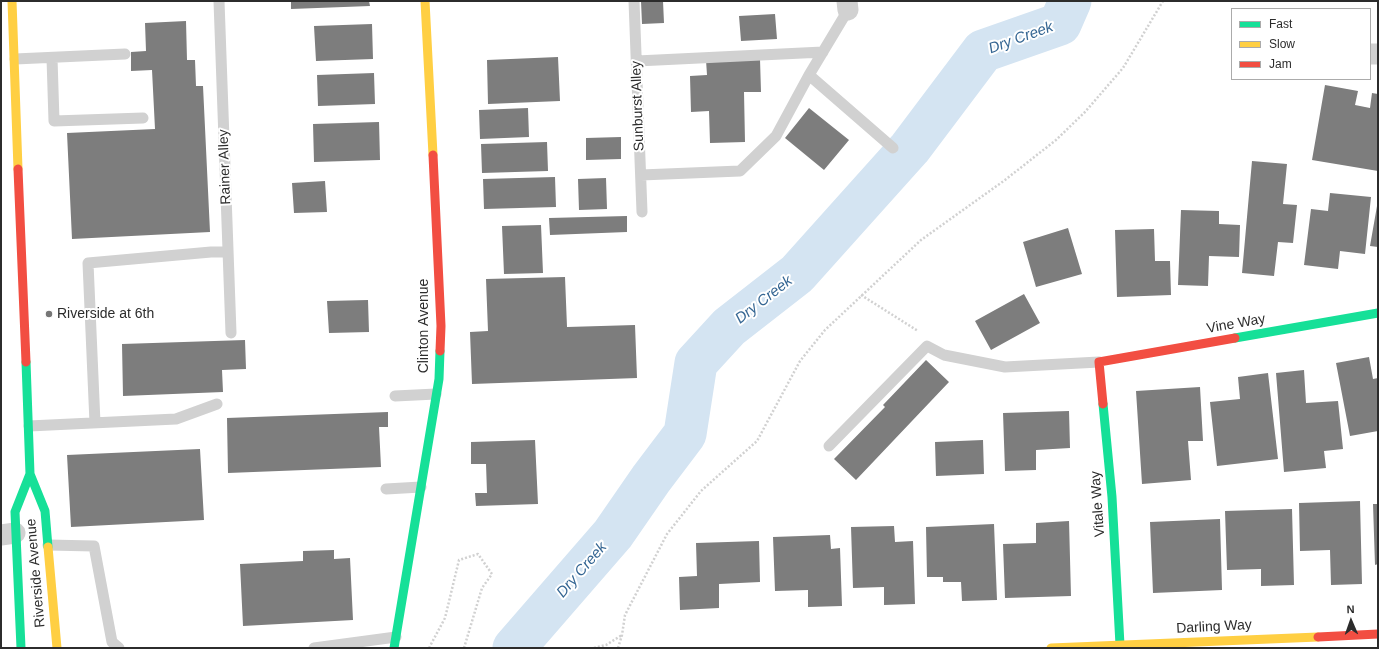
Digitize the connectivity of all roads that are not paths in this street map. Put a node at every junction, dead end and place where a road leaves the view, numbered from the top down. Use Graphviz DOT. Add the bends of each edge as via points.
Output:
graph roads {
  1 [pos="12,1"];
  2 [pos="219,1"];
  3 [pos="425,1"];
  4 [pos="634,1"];
  5 [pos="847,6"];
  6 [pos="823,52"];
  7 [pos="125,54"];
  8 [pos="52,58"];
  9 [pos="15,60"];
  10 [pos="637,61"];
  11 [pos="808,75"];
  12 [pos="143,118"];
  13 [pos="893,148"];
  14 [pos="641,175"];
  15 [pos="642,212"];
  16 [pos="228,252"];
  17 [pos="1378,313"];
  18 [pos="231,333"];
  19 [pos="1099,362"];
  20 [pos="436,394"];
  21 [pos="395,396"];
  22 [pos="217,404"];
  23 [pos="95,423"];
  24 [pos="29,426"];
  25 [pos="829,446"];
  26 [pos="30,474"];
  27 [pos="421,487"];
  28 [pos="386,488"];
  29 [pos="8,534"];
  30 [pos="48,545"];
  31 [pos="1378,634"];
  32 [pos="395,642"];
  33 [pos="1306,642"];
  34 [pos="1120,645"];
  35 [pos="21,648"];
  36 [pos="57,648"];
  37 [pos="119,648"];
  38 [pos="314,648"];
  39 [pos="1051,648"];
  1 -- 9 [label="street, Riverside Avenue"];
  2 -- 16 [label="lane, Rainer Alley"];
  3 -- 20 [label="street, Clinton Avenue" via="441,326"];
  4 -- 10 [label="lane, Sunburst Alley"];
  5 -- 6 [label="lane"];
  6 -- 10 [label="lane"];
  6 -- 11 [label="lane"];
  7 -- 8 [label="lane"];
  8 -- 9 [label="lane"];
  8 -- 12 [label="lane" via="54,121"];
  9 -- 24 [label="street, Riverside Avenue"];
  10 -- 14 [label="lane, Sunburst Alley"];
  11 -- 13 [label="lane"];
  11 -- 14 [label="lane" via="776,136 740,171"];
  14 -- 15 [label="lane, Sunburst Alley"];
  16 -- 18 [label="lane, Rainer Alley"];
  16 -- 23 [label="lane" via="88,263"];
  17 -- 19 [label="street, Vine Way"];
  19 -- 25 [label="lane" via="1005,367 944,355 927,346"];
  19 -- 34 [label="street, Vitale Way" via="1112,497"];
  20 -- 21 [label="lane"];
  20 -- 27 [label="street, Clinton Avenue"];
  22 -- 23 [label="lane" via="176,419"];
  23 -- 24 [label="lane"];
  24 -- 26 [label="street, Riverside Avenue"];
  26 -- 29 [label="street, Riverside Avenue"];
  26 -- 30 [label="street, Riverside Avenue" via="45,511"];
  27 -- 28 [label="lane"];
  27 -- 32 [label="street, Clinton Avenue"];
  29 -- 35 [label="street, Riverside Avenue"];
  30 -- 36 [label="street, Riverside Avenue"];
  30 -- 37 [label="lane" via="94,546 112,642"];
  31 -- 33 [label="street, Darling Way"];
  32 -- 38 [label="lane"];
  33 -- 34 [label="street, Darling Way"];
  34 -- 39 [label="street, Darling Way"];
}
